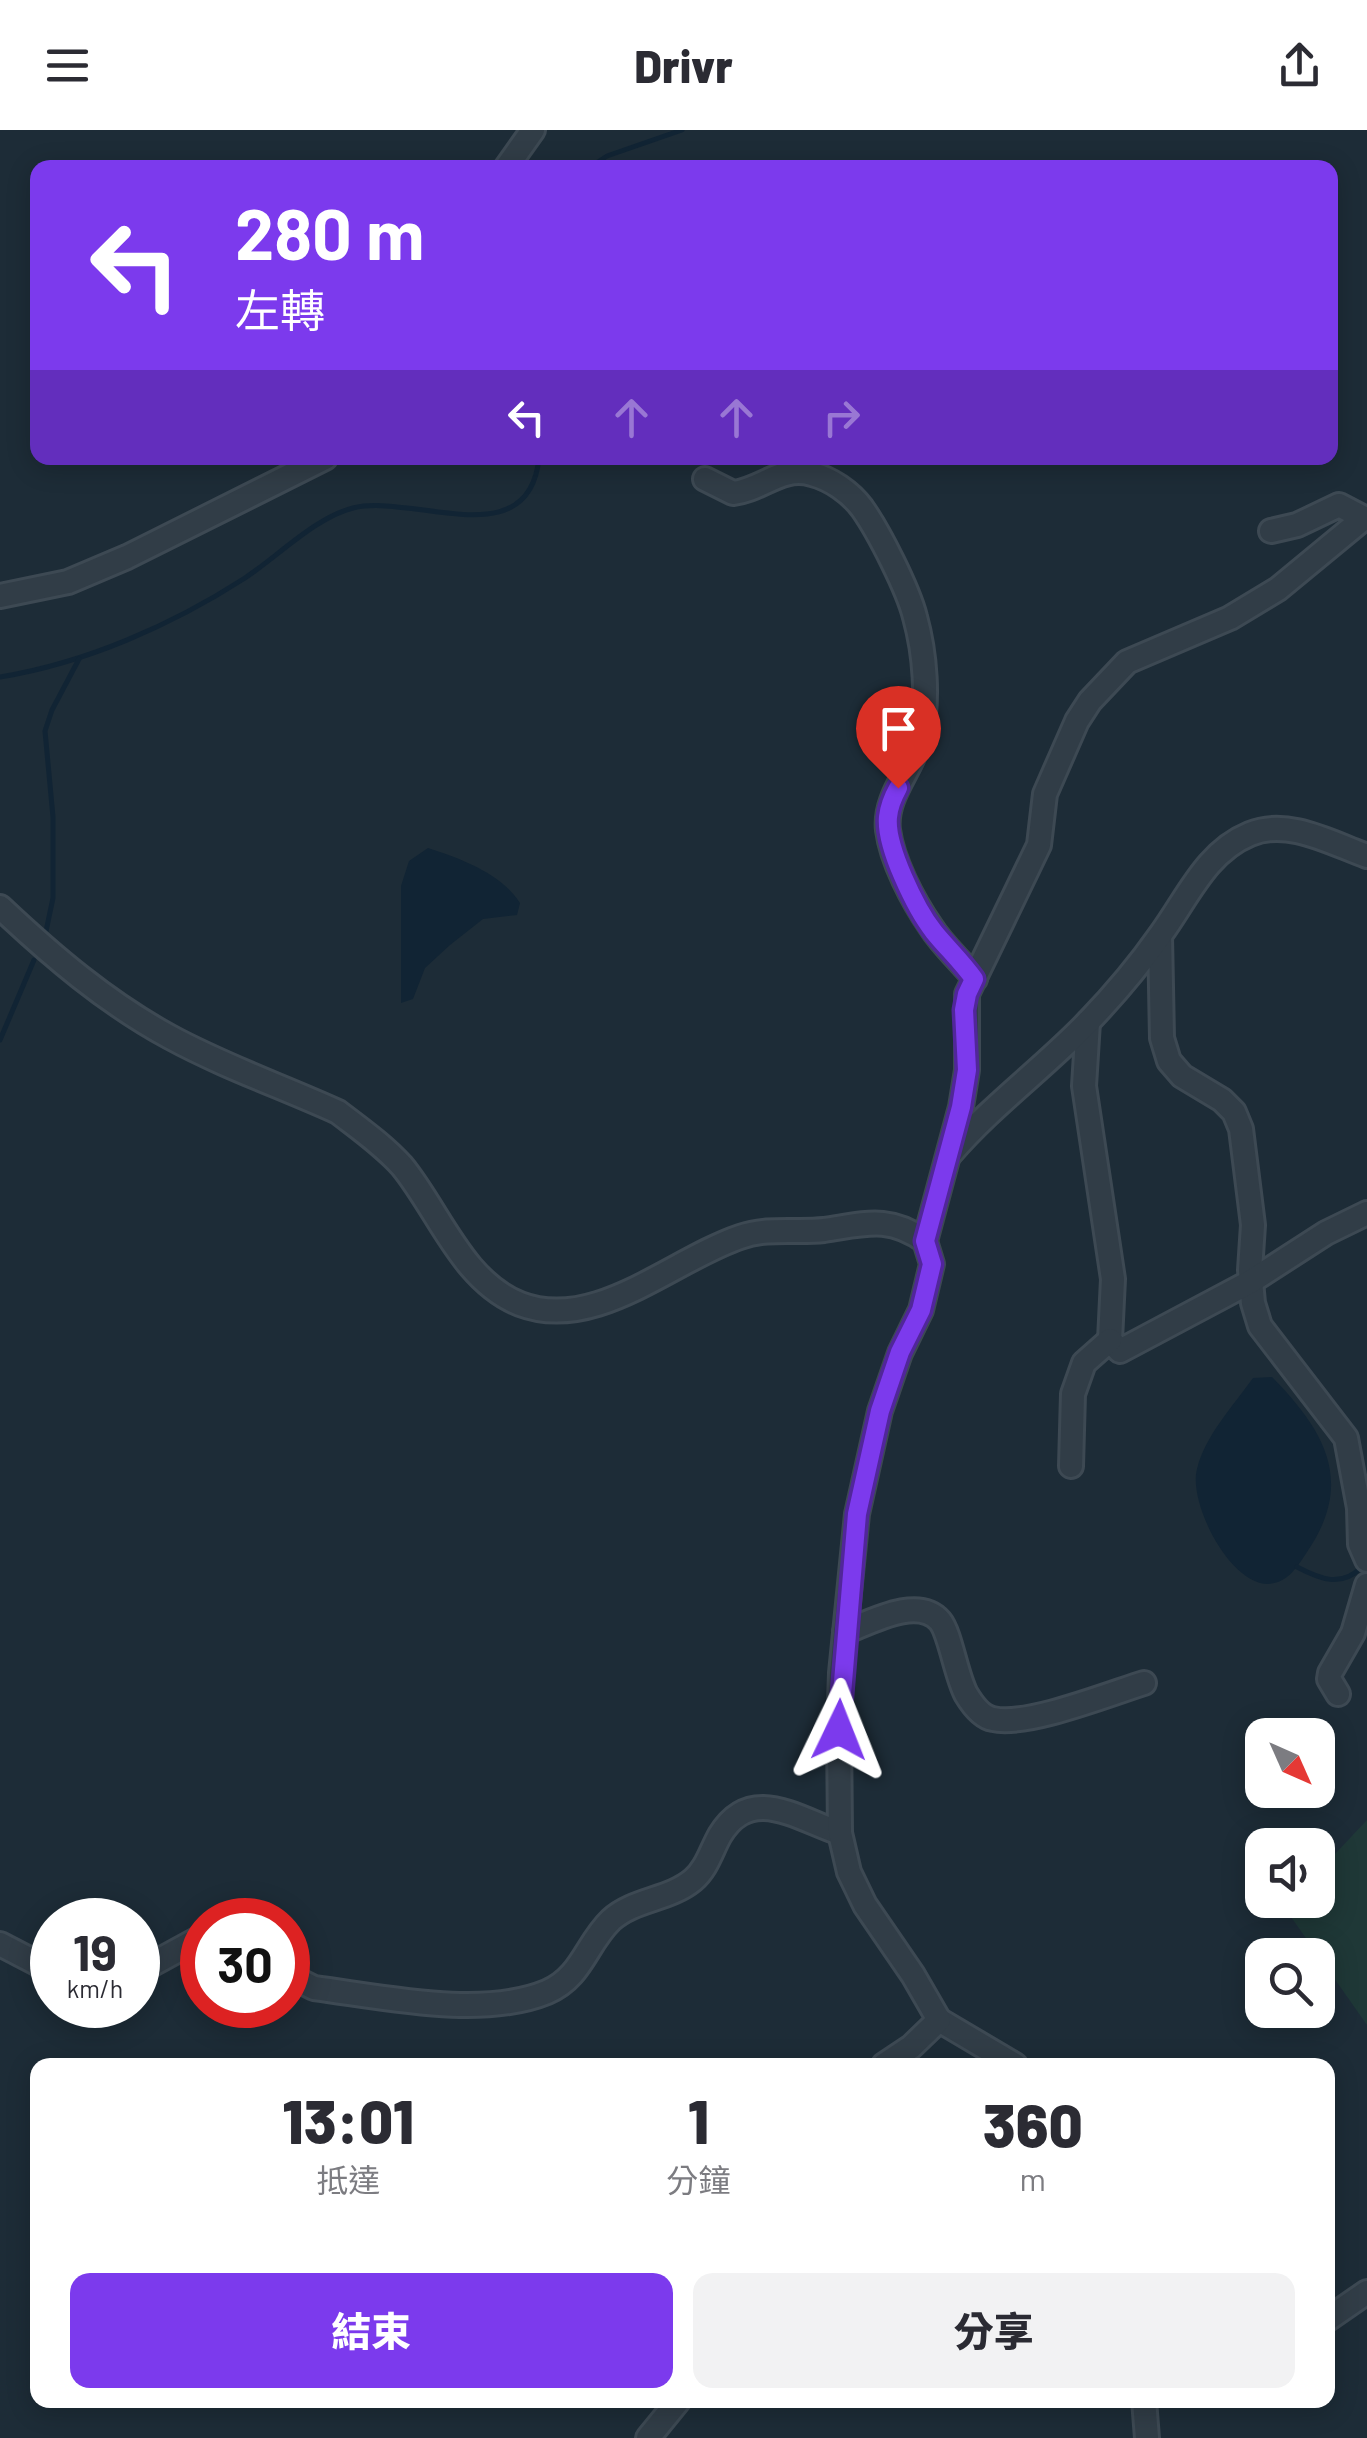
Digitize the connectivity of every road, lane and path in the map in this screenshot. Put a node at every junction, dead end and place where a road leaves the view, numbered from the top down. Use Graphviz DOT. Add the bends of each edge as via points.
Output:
graph roads {
  1 [pos="533,130"];
  2 [pos="512,160"];
  3 [pos="311,465"];
  4 [pos="705,479"];
  5 [pos="1271,531"];
  6 [pos="0,596"];
  7 [pos="1367,856"];
  8 [pos="0,908"];
  9 [pos="1160,936"];
  10 [pos="974,979"];
  11 [pos="1088,1022"];
  12 [pos="945,1160"];
  13 [pos="1367,1213"];
  14 [pos="925,1241"];
  15 [pos="1250,1282"];
  16 [pos="1110,1340"];
  17 [pos="1071,1466"];
  18 [pos="1367,1560"];
  19 [pos="1367,1584"];
  20 [pos="846,1632"];
  21 [pos="1144,1683"];
  22 [pos="1338,1694"];
  23 [pos="840,1834"];
  24 [pos="0,1944"];
  25 [pos="30,1960"];
  26 [pos="310,1986"];
  27 [pos="939,2020"];
  28 [pos="895,2058"];
  29 [pos="1002,2058"];
  30 [pos="1367,2292"];
  31 [pos="1335,2314"];
  32 [pos="672,2408"];
  33 [pos="1145,2408"];
  34 [pos="648,2438"];
  35 [pos="1147,2438"];
  1 -- 2 [label="street"];
  3 -- 6 [label="street" via="128,557 68,582"];
  4 -- 10 [label="street" via="734,493 782,474 811,473 848,494 867,517 909,598 922,648 920,741 891,802 888,831 927,920"];
  5 -- 10 [label="street" via="1339,505 1364,518 1278,589 1230,618 1127,662 1090,701 1046,794 1040,846"];
  7 -- 9 [label="street" via="1300,831 1254,832 1209,863"];
  8 -- 14 [label="street" via="134,1016 338,1112 404,1169 480,1275 520,1304 592,1308 744,1235 776,1230 878,1222 905,1227"];
  9 -- 11 [label="street"];
  9 -- 15 [label="street" via="1162,1038 1169,1060 1222,1100 1241,1130 1253,1226"];
  10 -- 12 [label="street" via="964,1010 964,1088"];
  11 -- 12 [label="street" via="981,1117"];
  11 -- 16 [label="street" via="1084,1086 1113,1279"];
  12 -- 14 [label="street"];
  13 -- 15 [label="street"];
  14 -- 20 [label="street" via="932,1264 921,1310 880,1411 857,1514"];
  15 -- 16 [label="street" via="1126,1350"];
  15 -- 18 [label="street" via="1260,1326 1346,1438"];
  16 -- 17 [label="street" via="1084,1363 1073,1394"];
  19 -- 22 [label="street" via="1352,1634 1330,1672"];
  20 -- 21 [label="street" via="906,1611 926,1611 941,1621 972,1705 990,1719 1046,1713"];
  20 -- 23 [label="street"];
  23 -- 26 [label="street" via="750,1806 734,1816 696,1878 612,1920 564,1984 503,2005"];
  23 -- 27 [label="street" via="865,1905"];
  24 -- 25 [label="street"];
  27 -- 28 [label="street"];
  27 -- 29 [label="street"];
  30 -- 31 [label="street"];
  32 -- 34 [label="street"];
  33 -- 35 [label="street"];
}
